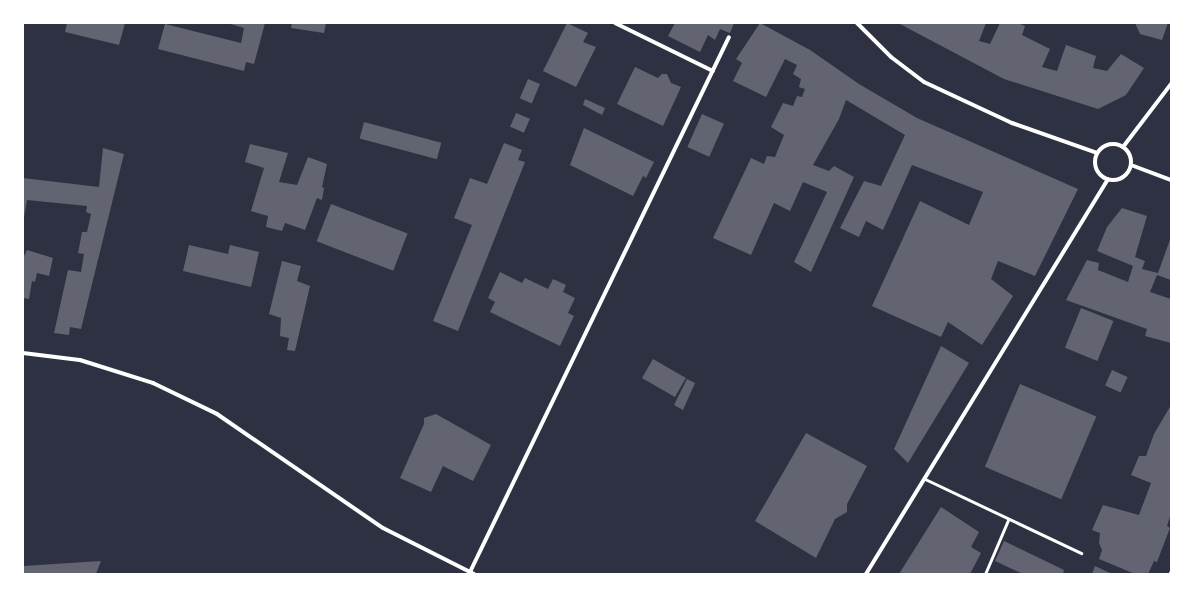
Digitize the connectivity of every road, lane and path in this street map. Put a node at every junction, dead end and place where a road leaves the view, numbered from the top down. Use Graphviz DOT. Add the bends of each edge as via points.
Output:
graph roads {
  1 [pos="615,23"];
  2 [pos="857,23"];
  3 [pos="729,37"];
  4 [pos="713,71"];
  5 [pos="1171,84"];
  6 [pos="1123,147"];
  7 [pos="1097,153"];
  8 [pos="1131,165"];
  9 [pos="1108,179"];
  10 [pos="1171,180"];
  11 [pos="23,353"];
  12 [pos="924,479"];
  13 [pos="1008,520"];
  14 [pos="1081,553"];
  15 [pos="472,573"];
  16 [pos="866,574"];
  17 [pos="985,574"];
  1 -- 4 [label="street"];
  2 -- 7 [label="street" via="891,57 924,82 962,102 1012,123"];
  3 -- 4 [label="street"];
  4 -- 15 [label="street"];
  5 -- 6 [label="street"];
  6 -- 7 [label="street" via="1106,145"];
  6 -- 8 [label="street" via="1128,152"];
  7 -- 9 [label="street" via="1095,166 1098,172"];
  8 -- 9 [label="street" via="1123,177"];
  8 -- 10 [label="street"];
  9 -- 12 [label="street"];
  11 -- 15 [label="street" via="80,360 153,383 210,410 383,528"];
  12 -- 13 [label="lane"];
  12 -- 16 [label="street"];
  13 -- 14 [label="lane"];
  13 -- 17 [label="lane"];
}
